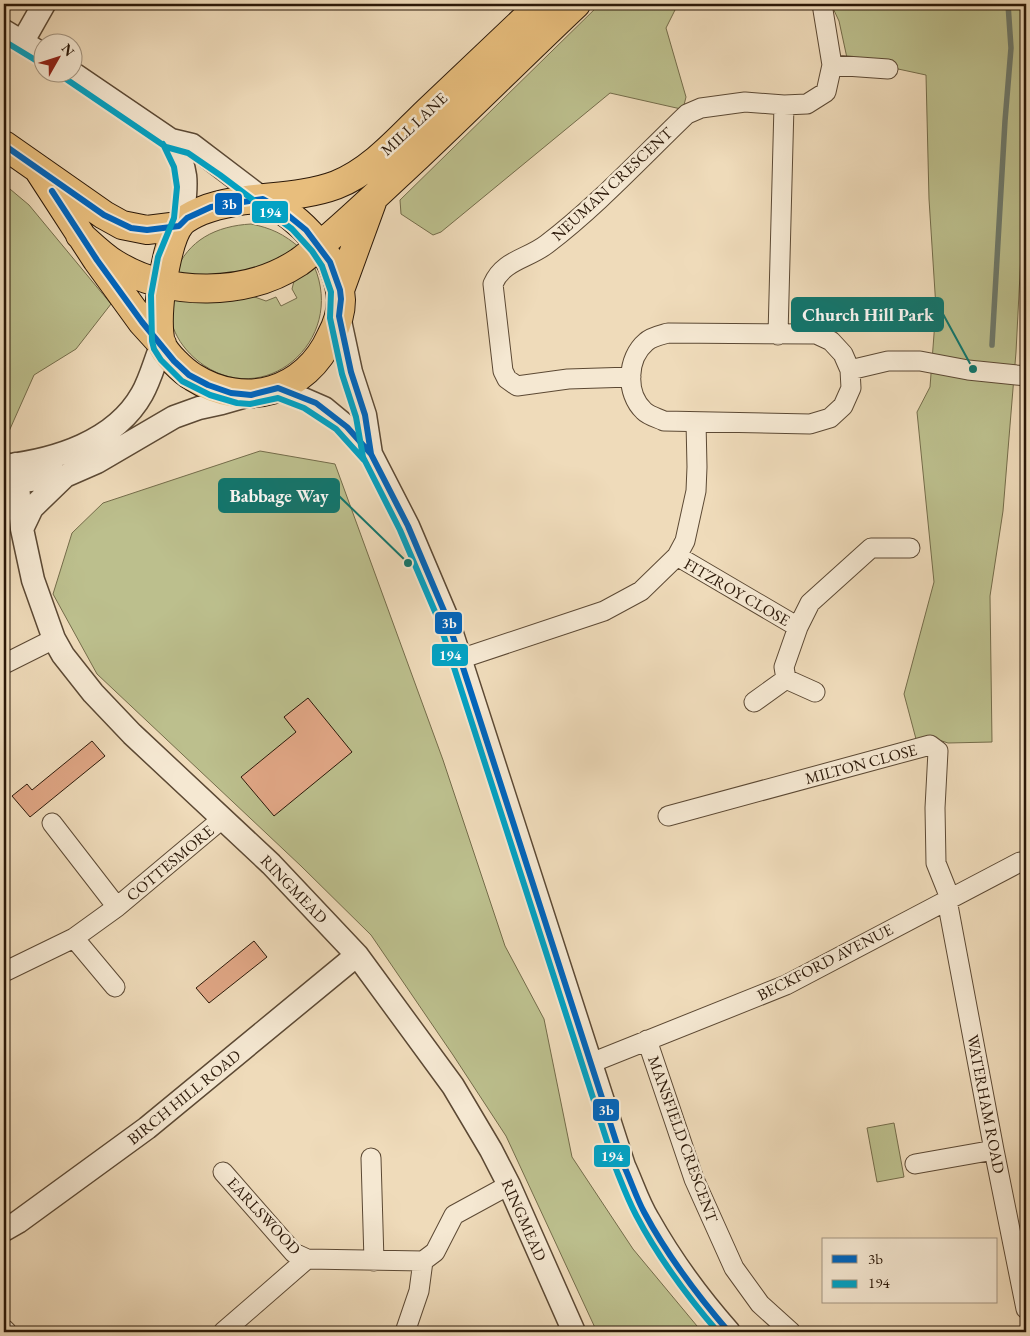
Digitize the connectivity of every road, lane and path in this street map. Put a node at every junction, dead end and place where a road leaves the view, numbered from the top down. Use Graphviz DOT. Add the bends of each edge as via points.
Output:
graph roads {
  1 [pos="44,4"];
  2 [pos="541,4"];
  3 [pos="576,4"];
  4 [pos="822,4"];
  5 [pos="13,36"];
  6 [pos="32,48"];
  7 [pos="832,65"];
  8 [pos="888,69"];
  9 [pos="82,79"];
  10 [pos="784,105"];
  11 [pos="171,140"];
  12 [pos="4,145"];
  13 [pos="38,169"];
  14 [pos="264,199"];
  15 [pos="372,200"];
  16 [pos="180,224"];
  17 [pos="80,235"];
  18 [pos="319,246"];
  19 [pos="162,284"];
  20 [pos="339,303"];
  21 [pos="778,335"];
  22 [pos="162,344"];
  23 [pos="850,370"];
  24 [pos="1026,376"];
  25 [pos="631,377"];
  26 [pos="278,388"];
  27 [pos="251,395"];
  28 [pos="696,422"];
  29 [pos="371,454"];
  30 [pos="11,474"];
  31 [pos="65,476"];
  32 [pos="22,529"];
  33 [pos="910,548"];
  34 [pos="677,556"];
  35 [pos="798,627"];
  36 [pos="54,639"];
  37 [pos="460,659"];
  38 [pos="4,664"];
  39 [pos="786,679"];
  40 [pos="816,692"];
  41 [pos="754,702"];
  42 [pos="668,816"];
  43 [pos="222,820"];
  44 [pos="52,823"];
  45 [pos="1026,861"];
  46 [pos="949,899"];
  47 [pos="116,907"];
  48 [pos="74,938"];
  49 [pos="357,955"];
  50 [pos="4,972"];
  51 [pos="115,987"];
  52 [pos="647,1040"];
  53 [pos="591,1063"];
  54 [pos="994,1150"];
  55 [pos="371,1158"];
  56 [pos="915,1164"];
  57 [pos="223,1172"];
  58 [pos="509,1185"];
  59 [pos="4,1230"];
  60 [pos="307,1259"];
  61 [pos="374,1261"];
  62 [pos="423,1262"];
  63 [pos="1026,1309"];
  64 [pos="4,1329"];
  65 [pos="6,1332"];
  66 [pos="223,1332"];
  67 [pos="405,1332"];
  68 [pos="574,1332"];
  69 [pos="730,1332"];
  70 [pos="791,1332"];
  1 -- 5 [label="street"];
  2 -- 14 [label="main road, MILL LANE" via="361,172 333,186"];
  3 -- 15 [label="main road, MILL LANE"];
  4 -- 7 [label="street, NEUMAN CRESCENT"];
  5 -- 6 [label="street"];
  7 -- 8 [label="street"];
  7 -- 10 [label="street, NEUMAN CRESCENT" via="826,92 806,104"];
  9 -- 11 [label="street"];
  10 -- 21 [label="street"];
  10 -- 25 [label="street, NEUMAN CRESCENT" via="744,102 701,108 686,114 580,218 545,246 504,266 496,277 493,284 503,371 507,380 517,386 568,379"];
  11 -- 14 [label="street" via="192,145"];
  11 -- 16 [label="street" via="185,172 186,188"];
  12 -- 13 [label="main road"];
  13 -- 16 [label="main road" via="122,225 147,230"];
  13 -- 17 [label="main road"];
  14 -- 16 [label="main road, MILL LANE" via="211,207"];
  14 -- 18 [label="main road" via="289,216"];
  15 -- 18 [label="main road, MILL LANE"];
  15 -- 20 [label="main road, MILL LANE"];
  16 -- 19 [label="main road" via="169,251"];
  17 -- 19 [label="main road, MILL LANE" via="116,264"];
  17 -- 22 [label="main road" via="142,322"];
  18 -- 19 [label="main road, MILL LANE" via="286,269 246,283 216,288"];
  18 -- 20 [label="main road" via="334,270"];
  19 -- 22 [label="main road" via="159,307"];
  20 -- 26 [label="main road, MILL LANE" via="328,343 318,360"];
  20 -- 29 [label="street" via="350,372 365,415"];
  21 -- 23 [label="street" via="816,334 831,341 843,354"];
  21 -- 25 [label="street" via="668,333 642,346 633,358"];
  22 -- 27 [label="main road" via="188,375 198,381 218,389"];
  22 -- 30 [label="street" via="148,384 126,416 94,440"];
  23 -- 24 [label="street" via="888,361 920,362"];
  23 -- 28 [label="street" via="851,388 843,406 830,418 810,424"];
  25 -- 28 [label="street" via="632,396 644,412 664,421"];
  26 -- 27 [label="main road, MILL LANE"];
  26 -- 29 [label="street" via="324,408 347,427"];
  27 -- 31 [label="street" via="174,417 98,462"];
  28 -- 34 [label="street" via="696,491 685,541"];
  29 -- 37 [label="street" via="408,526 447,618"];
  30 -- 31 [label="street" via="38,478"];
  30 -- 32 [label="street, RINGMEAD"];
  31 -- 32 [label="street" via="32,508"];
  32 -- 36 [label="street, RINGMEAD" via="33,580"];
  33 -- 35 [label="street, FITZROY CLOSE" via="871,548 810,603"];
  34 -- 35 [label="street, FITZROY CLOSE"];
  34 -- 37 [label="street" via="641,591 604,611"];
  35 -- 39 [label="street, FITZROY CLOSE" via="784,667"];
  36 -- 38 [label="street"];
  36 -- 43 [label="street, RINGMEAD" via="93,693"];
  37 -- 53 [label="street"];
  39 -- 40 [label="street"];
  39 -- 41 [label="street"];
  42 -- 46 [label="street, MILTON CLOSE" via="930,745 938,751 936,863"];
  43 -- 47 [label="street, COTTESMORE"];
  43 -- 49 [label="street, RINGMEAD" via="271,864"];
  44 -- 47 [label="street, COTTESMORE"];
  45 -- 46 [label="street, BECKFORD AVENUE"];
  46 -- 52 [label="street, BECKFORD AVENUE" via="786,985"];
  46 -- 54 [label="street, WATERHAM ROAD"];
  47 -- 48 [label="street, COTTESMORE"];
  48 -- 50 [label="street, COTTESMORE"];
  48 -- 51 [label="street"];
  49 -- 58 [label="street, RINGMEAD" via="453,1086"];
  49 -- 59 [label="street, BIRCH HILL ROAD" via="147,1128"];
  52 -- 53 [label="street, BECKFORD AVENUE"];
  52 -- 70 [label="street, MANSFIELD CRESCENT" via="694,1179 734,1268 760,1304"];
  53 -- 69 [label="street" via="624,1166 647,1218 680,1272"];
  54 -- 56 [label="street"];
  54 -- 63 [label="street, WATERHAM ROAD"];
  55 -- 61 [label="street"];
  57 -- 60 [label="street, EARLSWOOD" via="294,1253"];
  58 -- 62 [label="street" via="454,1215 435,1252"];
  58 -- 68 [label="street, RINGMEAD"];
  60 -- 61 [label="street, EARLSWOOD"];
  60 -- 66 [label="street, EARLSWOOD"];
  61 -- 62 [label="street, EARLSWOOD"];
  62 -- 67 [label="street" via="419,1292"];
  64 -- 65 [label="street"];
}
